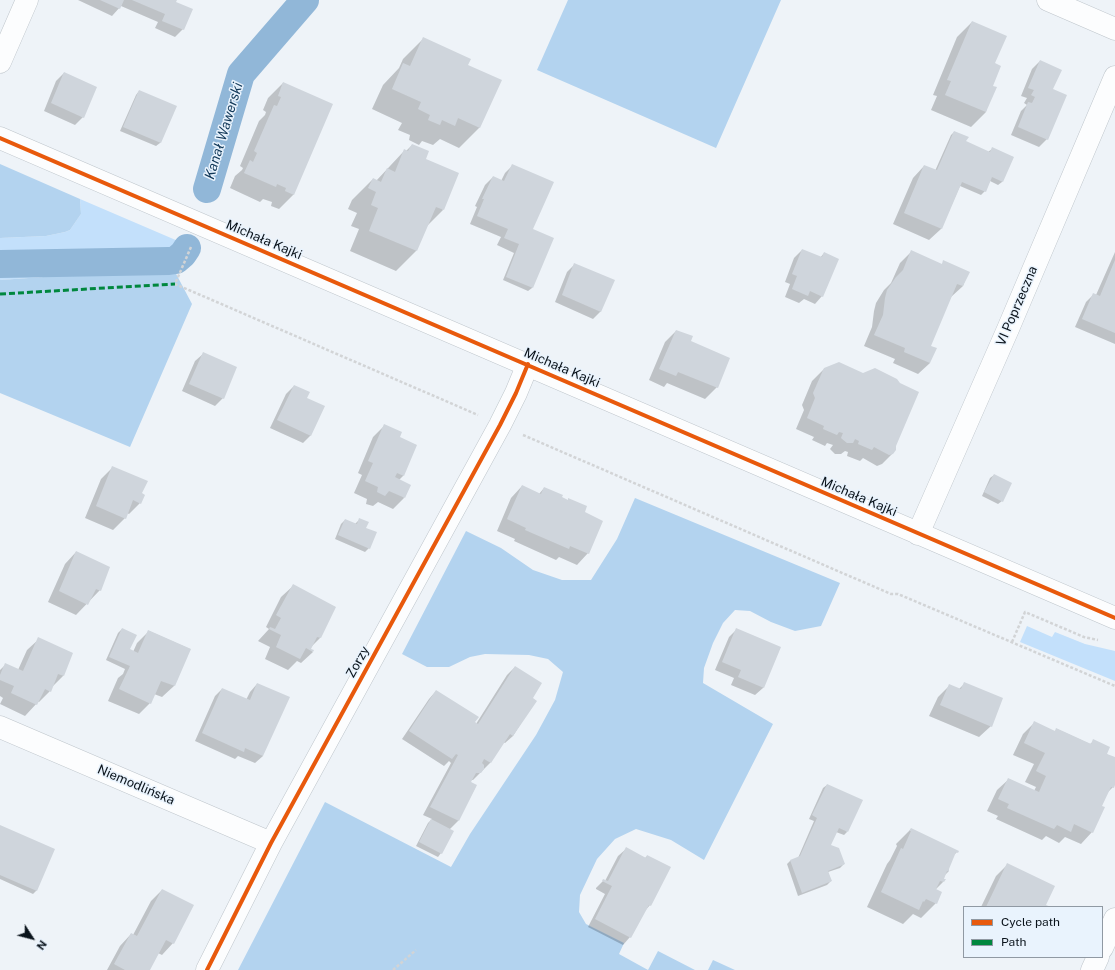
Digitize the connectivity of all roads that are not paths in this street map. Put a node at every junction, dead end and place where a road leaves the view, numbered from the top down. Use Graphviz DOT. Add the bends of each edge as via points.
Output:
graph roads {
  1 [pos="27,0"];
  2 [pos="1048,0"];
  3 [pos="1115,29"];
  4 [pos="0,62"];
  5 [pos="1115,77"];
  6 [pos="0,138"];
  7 [pos="528,364"];
  8 [pos="918,534"];
  9 [pos="1115,618"];
  10 [pos="0,727"];
  11 [pos="271,843"];
  12 [pos="1115,919"];
  13 [pos="1103,946"];
  14 [pos="1098,958"];
  15 [pos="208,970"];
  16 [pos="1092,970"];
  1 -- 4 [label="street"];
  2 -- 3 [label="street"];
  5 -- 8 [label="street, VI Poprzeczna"];
  6 -- 7 [label="street, Michała Kajki"];
  7 -- 8 [label="street, Michała Kajki"];
  7 -- 11 [label="street, Zorzy" via="500,425"];
  8 -- 9 [label="street, Michała Kajki"];
  10 -- 11 [label="street, Niemodlińska"];
  11 -- 15 [label="street, Zorzy"];
  12 -- 13 [label="street"];
  14 -- 16 [label="street"];
}
